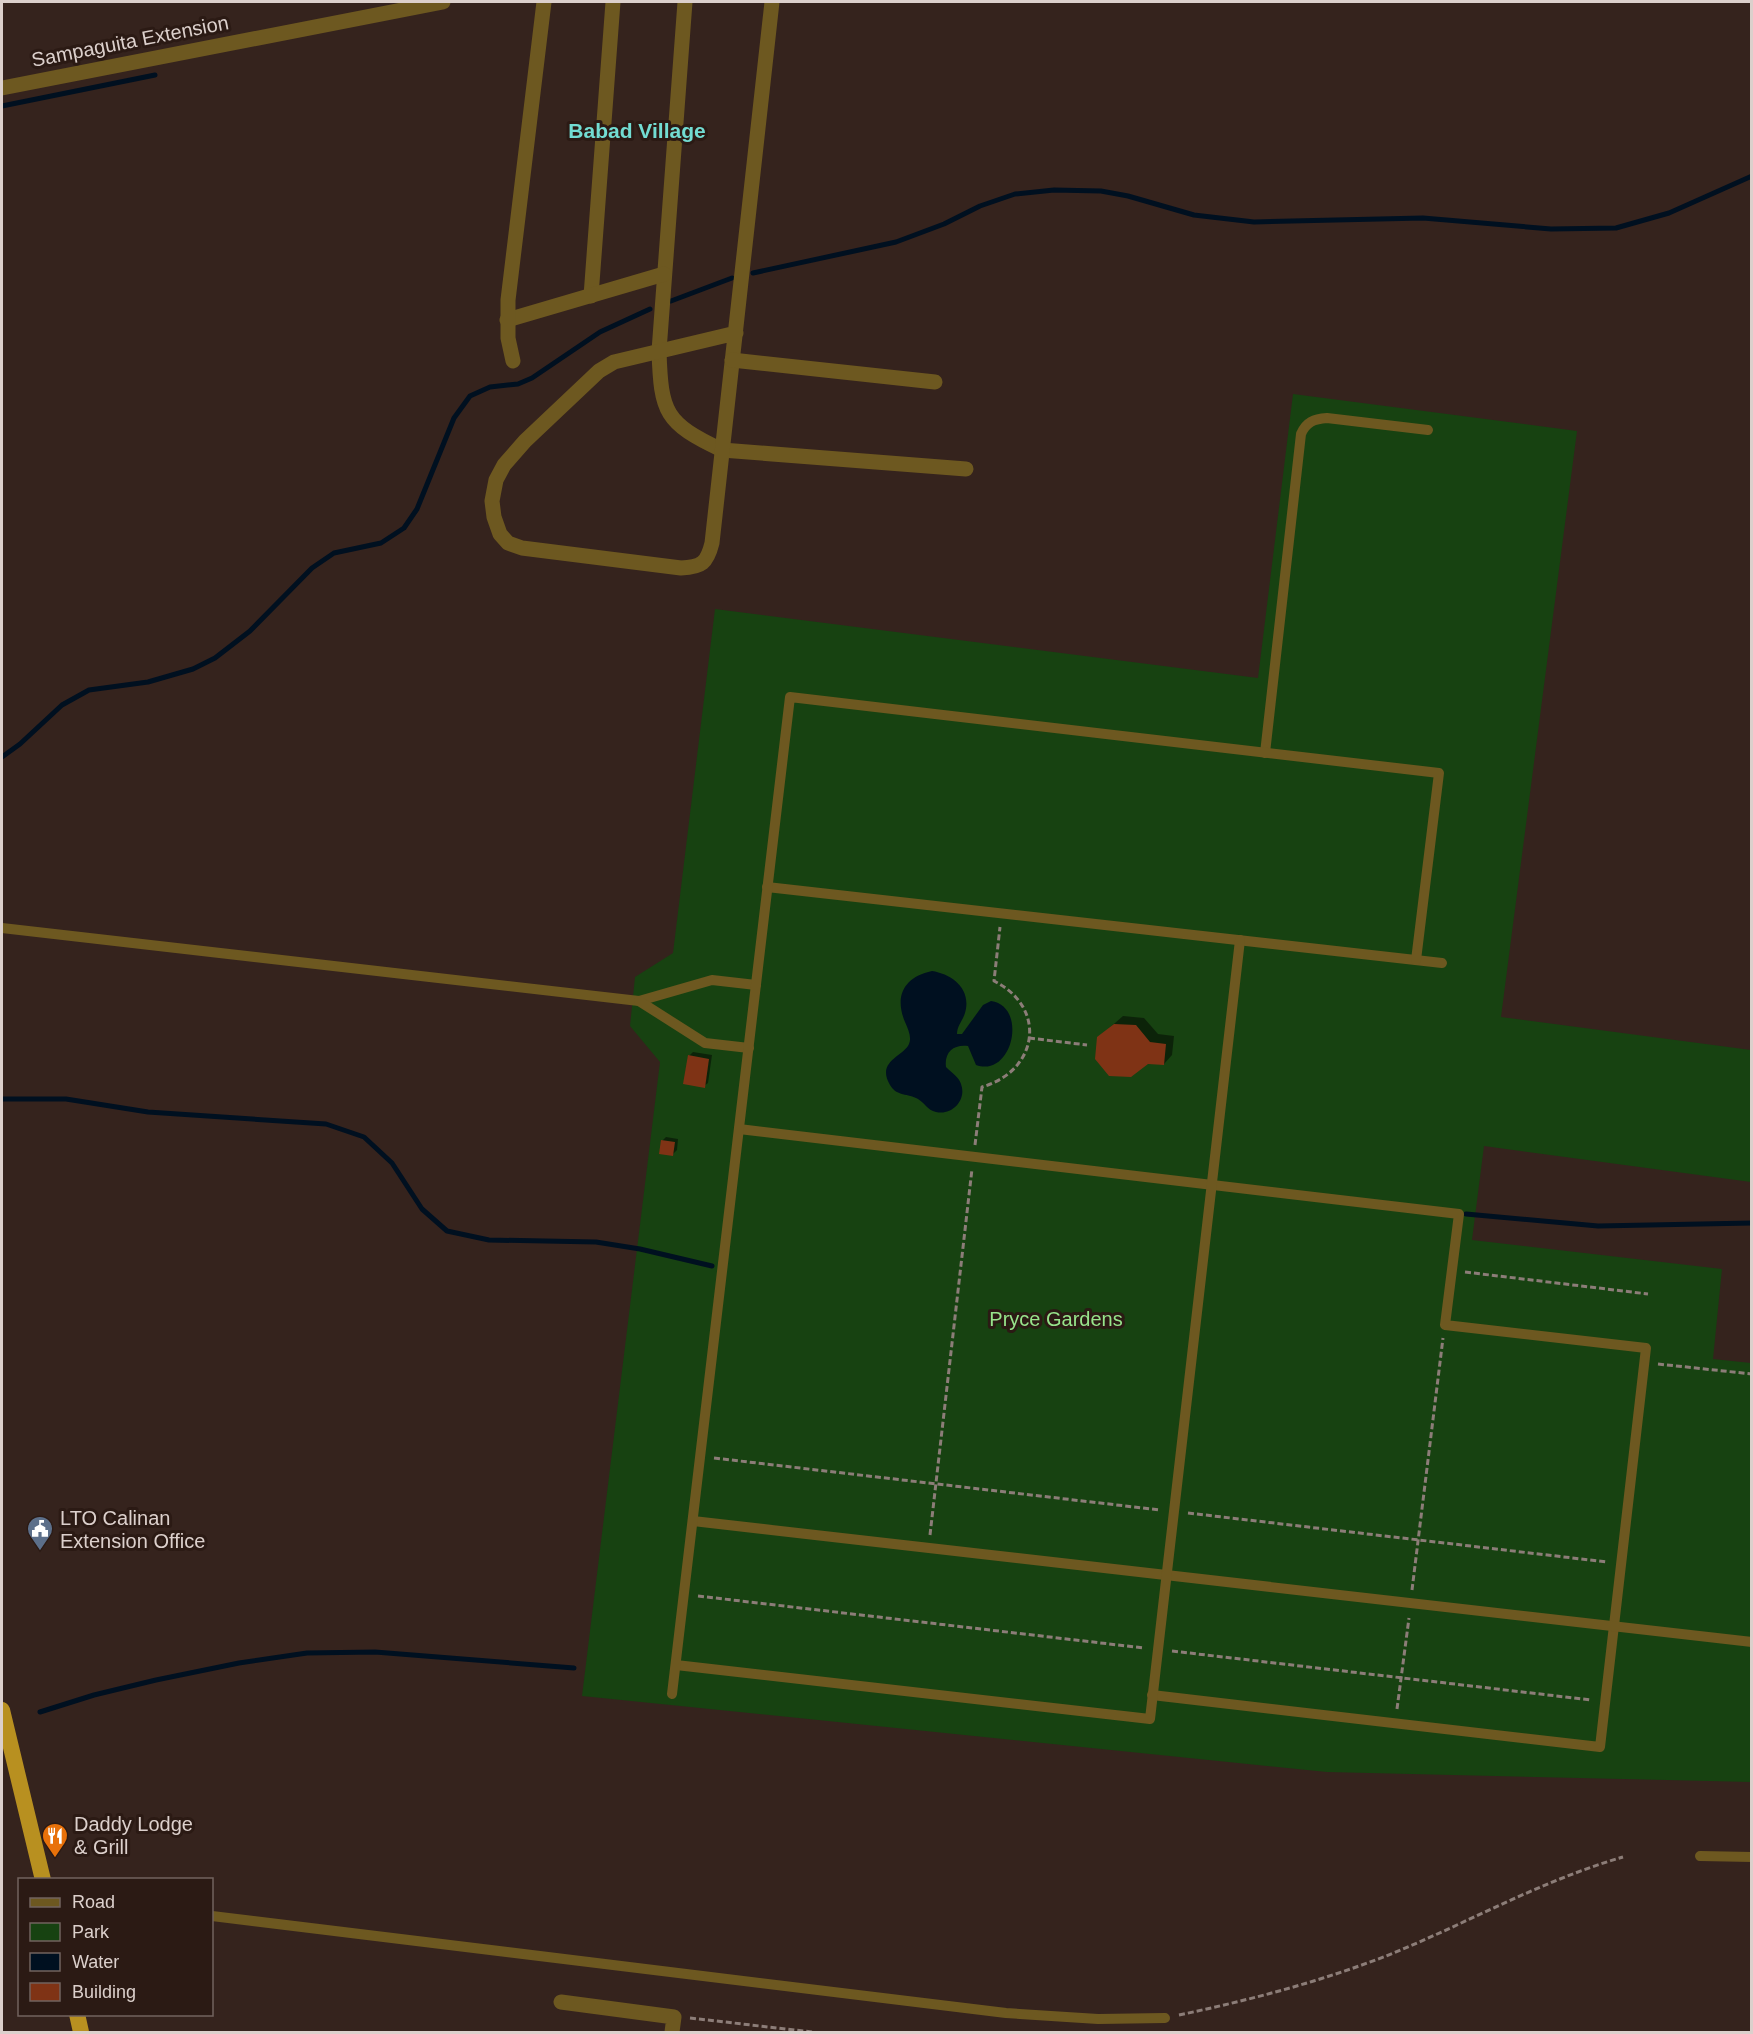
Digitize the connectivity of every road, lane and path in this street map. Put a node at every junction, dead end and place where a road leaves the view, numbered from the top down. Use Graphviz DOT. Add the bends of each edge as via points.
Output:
graph roads {
  1 [pos="443,2"];
  2 [pos="544,2"];
  3 [pos="613,2"];
  4 [pos="685,2"];
  5 [pos="772,2"];
  6 [pos="2,88"];
  7 [pos="664,274"];
  8 [pos="591,296"];
  9 [pos="507,320"];
  10 [pos="735,333"];
  11 [pos="659,351"];
  12 [pos="732,360"];
  13 [pos="513,361"];
  14 [pos="935,382"];
  15 [pos="1428,430"];
  16 [pos="722,450"];
  17 [pos="966,469"];
  18 [pos="1265,753"];
  19 [pos="767,887"];
  20 [pos="1002,914"];
  21 [pos="2,928"];
  22 [pos="1240,940"];
  23 [pos="1416,960"];
  24 [pos="1442,963"];
  25 [pos="756,985"];
  26 [pos="639,1001"];
  27 [pos="1029,1038"];
  28 [pos="1088,1045"];
  29 [pos="748,1048"];
  30 [pos="739,1129"];
  31 [pos="974,1156"];
  32 [pos="1212,1184"];
  33 [pos="1452,1270"];
  34 [pos="1648,1294"];
  35 [pos="1445,1325"];
  36 [pos="1645,1362"];
  37 [pos="1752,1374"];
  38 [pos="693,1521"];
  39 [pos="929,1548"];
  40 [pos="1166,1575"];
  41 [pos="1410,1603"];
  42 [pos="1614,1626"];
  43 [pos="1752,1642"];
  44 [pos="676,1665"];
  45 [pos="672,1694"];
  46 [pos="1152,1695"];
  47 [pos="2,1710"];
  48 [pos="1396,1723"];
  49 [pos="1700,1856"];
  50 [pos="1623,1857"];
  51 [pos="1752,1857"];
  52 [pos="43,1878"];
  53 [pos="213,1916"];
  54 [pos="561,2002"];
  55 [pos="77,2016"];
  56 [pos="674,2017"];
  57 [pos="1165,2018"];
  58 [pos="81,2032"];
  59 [pos="672,2032"];
  60 [pos="812,2032"];
  1 -- 6 [label="street, Sampaguita Extension"];
  2 -- 9 [label="street"];
  3 -- 8 [label="street"];
  4 -- 7 [label="street"];
  5 -- 10 [label="street"];
  7 -- 8 [label="street"];
  7 -- 11 [label="street"];
  8 -- 9 [label="street"];
  9 -- 13 [label="street"];
  10 -- 11 [label="street"];
  10 -- 12 [label="street"];
  11 -- 16 [label="street" via="660,388 666,408 691,435"];
  11 -- 16 [label="street" via="614,362 599,371 504,465 492,501 500,534 508,543 522,548 681,567 704,563 712,543"];
  12 -- 14 [label="street"];
  12 -- 16 [label="street"];
  15 -- 18 [label="lane" via="1327,418 1305,425"];
  16 -- 17 [label="street"];
  18 -- 19 [label="lane" via="790,697"];
  18 -- 23 [label="lane" via="1438,773"];
  19 -- 20 [label="lane"];
  19 -- 25 [label="lane"];
  20 -- 22 [label="lane"];
  20 -- 27 [label="path" via="994,981 1005,986 1022,1004"];
  21 -- 26 [label="lane"];
  22 -- 23 [label="lane"];
  22 -- 32 [label="lane"];
  23 -- 24 [label="lane"];
  25 -- 26 [label="lane" via="712,980"];
  25 -- 29 [label="lane"];
  26 -- 29 [label="lane" via="705,1043"];
  27 -- 28 [label="path"];
  27 -- 31 [label="path" via="1013,1070 996,1083 982,1087"];
  29 -- 30 [label="lane"];
  30 -- 31 [label="lane"];
  30 -- 38 [label="lane"];
  31 -- 32 [label="lane"];
  31 -- 39 [label="path"];
  32 -- 33 [label="lane" via="1459,1214"];
  32 -- 40 [label="lane"];
  33 -- 34 [label="path"];
  33 -- 35 [label="lane"];
  35 -- 36 [label="lane" via="1646,1348"];
  35 -- 41 [label="path"];
  36 -- 37 [label="path"];
  36 -- 42 [label="lane"];
  38 -- 39 [label="lane"];
  38 -- 44 [label="lane"];
  39 -- 40 [label="lane"];
  40 -- 41 [label="lane"];
  40 -- 46 [label="lane"];
  41 -- 42 [label="lane"];
  41 -- 48 [label="path"];
  42 -- 43 [label="lane"];
  42 -- 48 [label="lane" via="1600,1747"];
  44 -- 45 [label="lane"];
  44 -- 46 [label="lane" via="1150,1719"];
  46 -- 48 [label="lane"];
  47 -- 52 [label="highway"];
  49 -- 51 [label="lane"];
  50 -- 57 [label="path" via="1561,1878 1346,1970 1244,2001"];
  53 -- 57 [label="lane" via="1006,2013 1098,2019"];
  54 -- 56 [label="street"];
  55 -- 58 [label="highway"];
  56 -- 59 [label="street"];
  56 -- 60 [label="path"];
}
